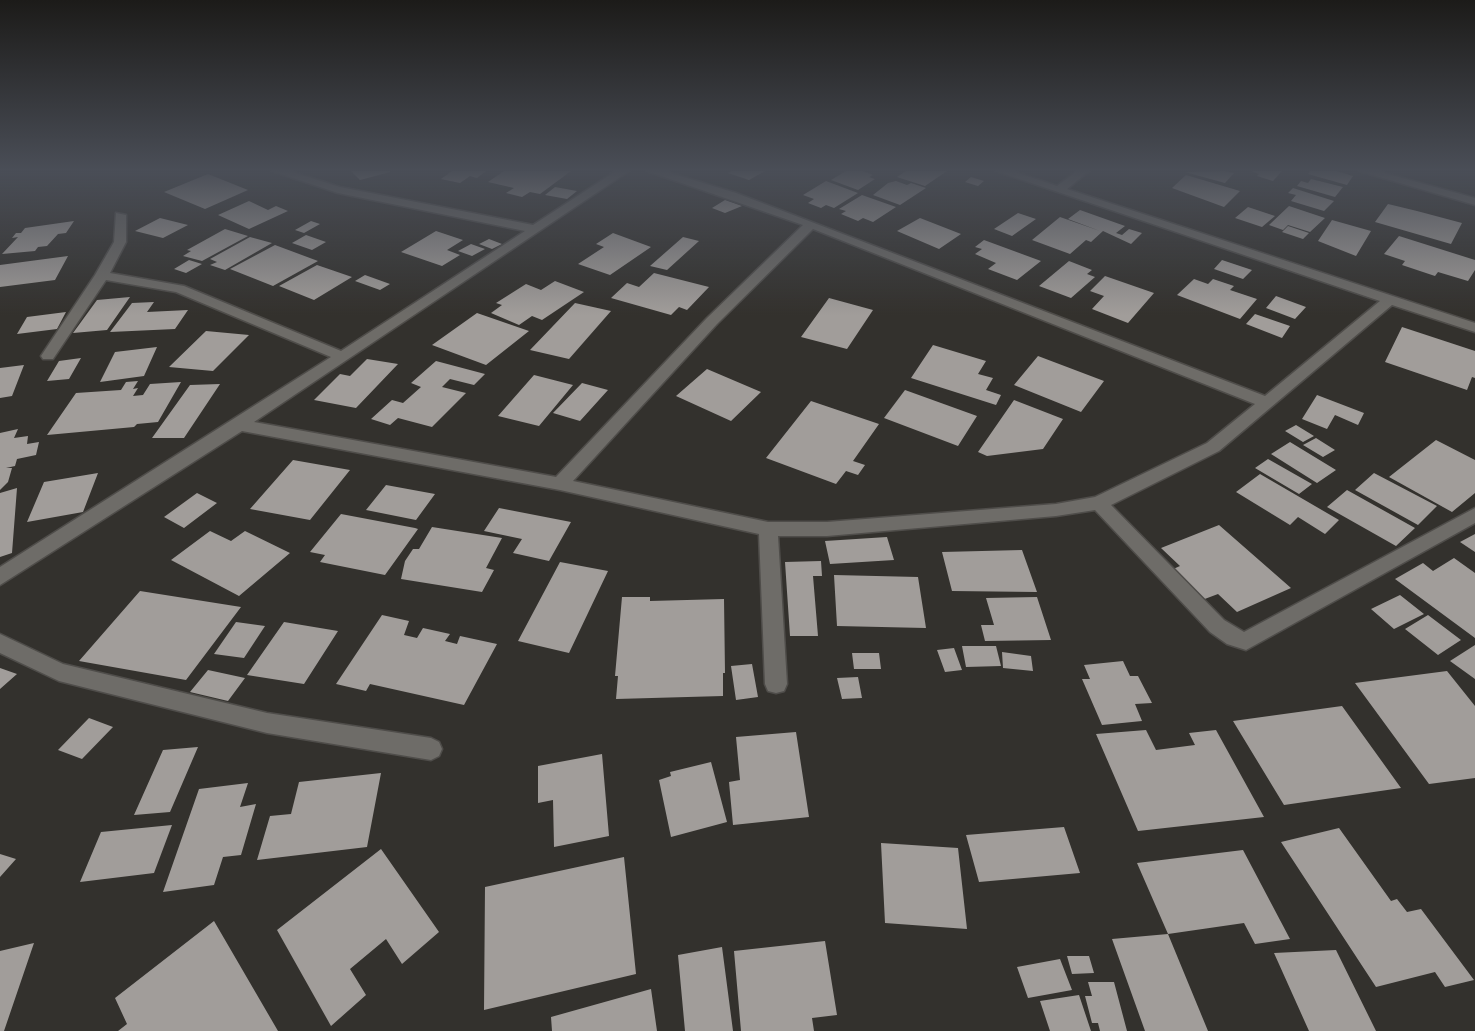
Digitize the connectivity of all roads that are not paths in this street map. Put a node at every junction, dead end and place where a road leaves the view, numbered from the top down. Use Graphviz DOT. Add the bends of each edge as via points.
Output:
graph roads {
  1 [pos="120,219"];
  2 [pos="484,219"];
  3 [pos="549,219"];
  4 [pos="798,219"];
  5 [pos="1146,219"];
  6 [pos="811,224"];
  7 [pos="534,229"];
  8 [pos="102,275"];
  9 [pos="1390,300"];
  10 [pos="1475,328"];
  11 [pos="48,356"];
  12 [pos="344,357"];
  13 [pos="1266,402"];
  14 [pos="239,425"];
  15 [pos="561,484"];
  16 [pos="1099,503"];
  17 [pos="1475,515"];
  18 [pos="768,530"];
  19 [pos="0,577"];
  20 [pos="0,643"];
  21 [pos="776,684"];
  22 [pos="431,749"];
  1 -- 8 [label="street" via="120,242"];
  2 -- 7 [label="street"];
  3 -- 7 [label="street"];
  4 -- 6 [label="street"];
  5 -- 9 [label="street"];
  6 -- 13 [label="street"];
  6 -- 15 [label="street" via="712,321"];
  7 -- 12 [label="street"];
  8 -- 11 [label="street"];
  8 -- 12 [label="street" via="179,289"];
  9 -- 10 [label="street"];
  9 -- 13 [label="street"];
  12 -- 14 [label="street"];
  13 -- 16 [label="street" via="1213,447"];
  14 -- 15 [label="street"];
  14 -- 19 [label="street"];
  15 -- 18 [label="street"];
  16 -- 17 [label="street" via="1217,626 1246,641"];
  16 -- 18 [label="street" via="992,517"];
  18 -- 21 [label="street"];
  20 -- 22 [label="street" via="59,672 267,723"];
}
